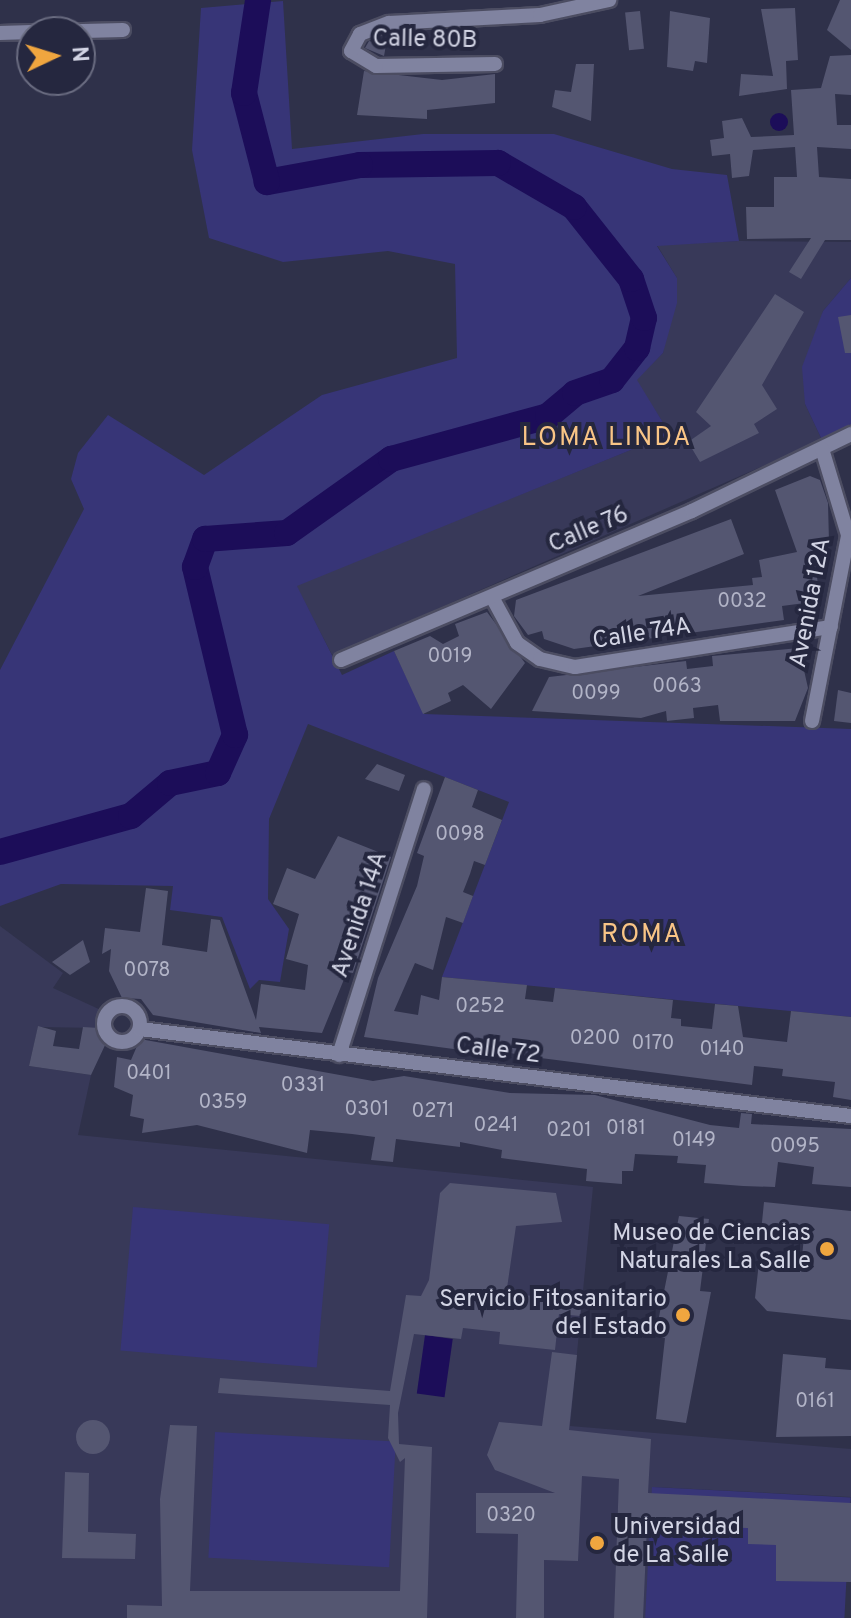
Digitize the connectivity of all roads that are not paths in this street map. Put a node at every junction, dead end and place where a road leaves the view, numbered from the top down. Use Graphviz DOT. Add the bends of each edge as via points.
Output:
graph roads {
  1 [pos="609,0"];
  2 [pos="123,30"];
  3 [pos="96,31"];
  4 [pos="495,64"];
  5 [pos="851,434"];
  6 [pos="822,449"];
  7 [pos="492,597"];
  8 [pos="831,627"];
  9 [pos="341,660"];
  10 [pos="812,721"];
  11 [pos="424,789"];
  12 [pos="140,1029"];
  13 [pos="339,1055"];
  14 [pos="851,1116"];
  1 -- 4 [label="street, Calle 80B" via="540,15 389,23 360,34 354,58 376,66"];
  2 -- 3 [label="street"];
  5 -- 6 [label="street, Calle 76"];
  6 -- 7 [label="street, Calle 76"];
  6 -- 8 [label="street, Avenida 12A" via="848,535"];
  7 -- 8 [label="street, Calle 74A" via="517,643 540,659 575,667"];
  7 -- 9 [label="street, Calle 76"];
  8 -- 10 [label="street, Avenida 12A"];
  11 -- 13 [label="street, Avenida 14A"];
  12 -- 13 [label="street, Calle 72"];
  13 -- 14 [label="street, Calle 72"];
}
